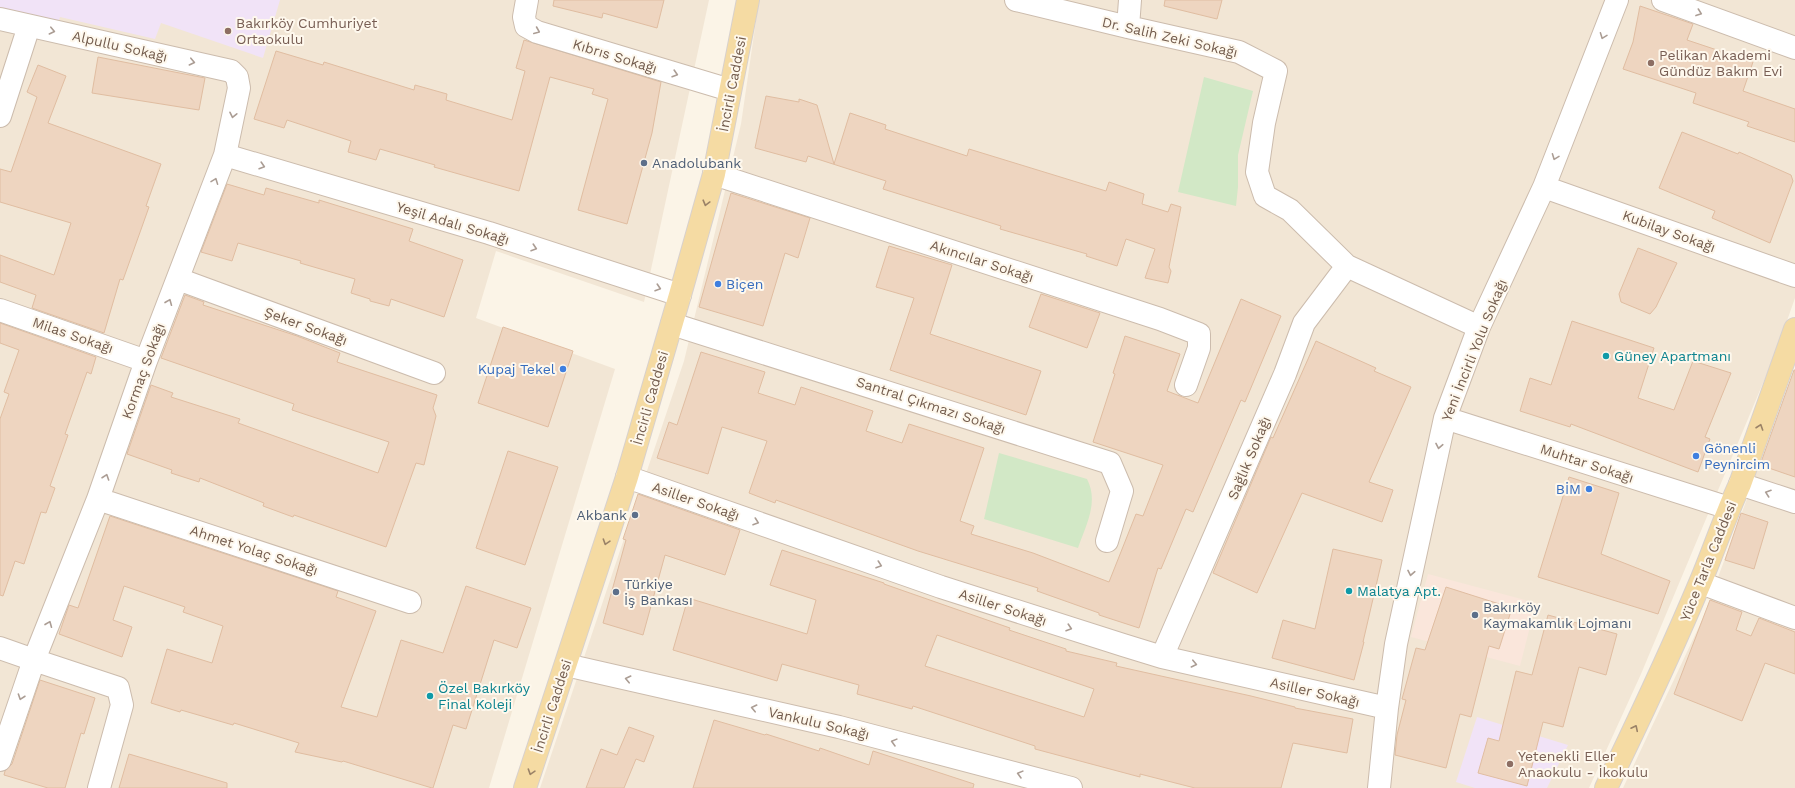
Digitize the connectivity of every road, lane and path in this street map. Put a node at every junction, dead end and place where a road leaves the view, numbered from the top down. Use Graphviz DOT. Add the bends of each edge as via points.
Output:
graph roads {
  1 [pos="527,0"];
  2 [pos="748,0"];
  3 [pos="1016,0"];
  4 [pos="1130,0"];
  5 [pos="1617,0"];
  6 [pos="1663,0"];
  7 [pos="0,19"];
  8 [pos="29,26"];
  9 [pos="1128,27"];
  10 [pos="1795,48"];
  11 [pos="237,77"];
  12 [pos="730,90"];
  13 [pos="0,116"];
  14 [pos="225,155"];
  15 [pos="714,174"];
  16 [pos="1544,187"];
  17 [pos="1348,266"];
  18 [pos="1795,276"];
  19 [pos="178,279"];
  20 [pos="680,295"];
  21 [pos="0,310"];
  22 [pos="672,324"];
  23 [pos="1479,327"];
  24 [pos="1795,329"];
  25 [pos="146,361"];
  26 [pos="434,373"];
  27 [pos="1186,384"];
  28 [pos="1445,418"];
  29 [pos="627,477"];
  30 [pos="1740,484"];
  31 [pos="98,499"];
  32 [pos="1795,502"];
  33 [pos="1729,508"];
  34 [pos="1107,541"];
  35 [pos="1701,582"];
  36 [pos="410,602"];
  37 [pos="1795,618"];
  38 [pos="0,648"];
  39 [pos="1162,657"];
  40 [pos="34,660"];
  41 [pos="566,665"];
  42 [pos="1387,708"];
  43 [pos="0,760"];
  44 [pos="1058,786"];
  45 [pos="99,788"];
  46 [pos="525,788"];
  47 [pos="1379,788"];
  48 [pos="1606,788"];
  1 -- 12 [label="street, Kıbrıs Sokağı, one-way" via="524,17 526,26 537,32"];
  2 -- 12 [label="main road, İncirli Caddesi"];
  3 -- 9 [label="street, Dr. Salih Zeki Sokağı"];
  4 -- 9 [label="street"];
  5 -- 16 [label="street, Yeni İncirli Yolu Sokağı, one-way"];
  6 -- 10 [label="street, one-way"];
  7 -- 8 [label="street, Alpullu Sokağı"];
  8 -- 11 [label="street, Alpullu Sokağı, one-way" via="231,71"];
  8 -- 13 [label="street"];
  9 -- 17 [label="street, Dr. Salih Zeki Sokağı" via="1239,52 1276,70 1264,123 1257,172 1265,196 1290,210"];
  11 -- 14 [label="street, Kormaç Sokağı, one-way" via="239,88"];
  12 -- 15 [label="main road, İncirli Caddesi"];
  19 -- 14 [label="street, Kormaç Sokağı, one-way"];
  14 -- 20 [label="street, Yeşil Adalı Sokağı, one-way" via="489,233"];
  15 -- 20 [label="main road, İncirli Caddesi, one-way"];
  15 -- 27 [label="street, Akıncılar Sokağı" via="1160,319 1199,334 1199,348"];
  16 -- 18 [label="street, Kubilay Sokağı"];
  16 -- 23 [label="street, Yeni İncirli Yolu Sokağı"];
  17 -- 23 [label="street, Dr. Salih Zeki Sokağı"];
  17 -- 39 [label="street, Sağlık Sokağı" via="1304,323 1282,381"];
  25 -- 19 [label="street, Kormaç Sokağı, one-way"];
  19 -- 26 [label="street, Şeker Sokağı"];
  20 -- 22 [label="main road, İncirli Caddesi"];
  21 -- 25 [label="street, Milas Sokağı"];
  22 -- 29 [label="main road, İncirli Caddesi"];
  22 -- 34 [label="street, Santral Çıkmazı Sokağı" via="1110,463 1122,491"];
  23 -- 28 [label="street, Yeni İncirli Yolu Sokağı"];
  30 -- 24 [label="main road, Yüce Tarla Caddesi, one-way"];
  31 -- 25 [label="street, Kormaç Sokağı, one-way"];
  28 -- 33 [label="street, Muhtar Sokağı"];
  28 -- 42 [label="street, Yeni İncirli Yolu Sokağı, one-way" via="1396,644"];
  29 -- 39 [label="street, Asiller Sokağı, one-way" via="941,587"];
  29 -- 41 [label="main road, İncirli Caddesi, one-way"];
  32 -- 30 [label="street, one-way"];
  30 -- 33 [label="main road, Yüce Tarla Caddesi"];
  31 -- 36 [label="street, Ahmet Yolaç Sokağı"];
  40 -- 31 [label="street, Kormaç Sokağı, one-way"];
  33 -- 35 [label="main road, Yüce Tarla Caddesi"];
  35 -- 37 [label="street"];
  48 -- 35 [label="main road, Yüce Tarla Caddesi, one-way"];
  38 -- 40 [label="street"];
  39 -- 42 [label="street, Asiller Sokağı, one-way"];
  40 -- 43 [label="street, Kormaç Sokağı, one-way"];
  40 -- 45 [label="street" via="118,688 122,705"];
  44 -- 41 [label="street, Vankulu Sokağı, one-way" via="839,727"];
  41 -- 46 [label="main road, İncirli Caddesi, one-way"];
  42 -- 47 [label="street, Yeni İncirli Yolu Sokağı"];
}
